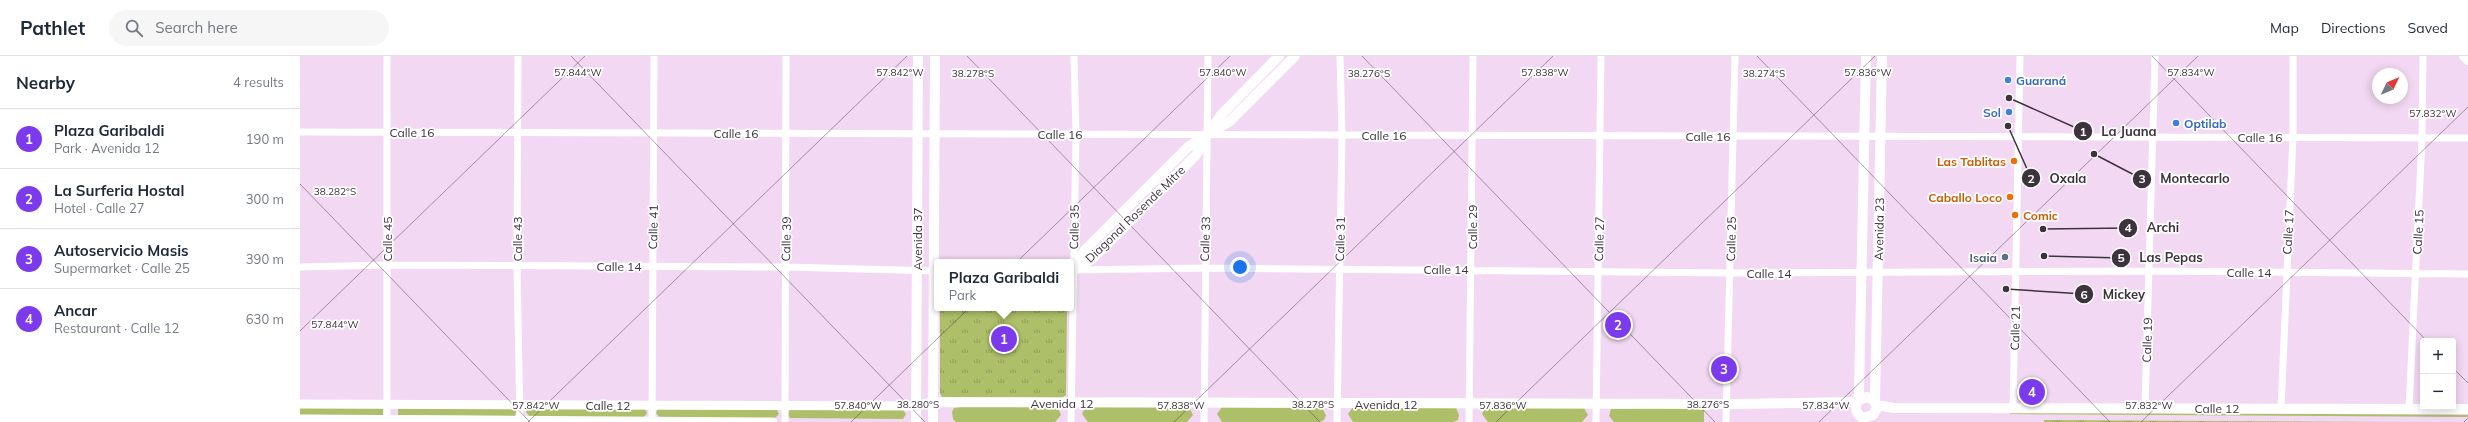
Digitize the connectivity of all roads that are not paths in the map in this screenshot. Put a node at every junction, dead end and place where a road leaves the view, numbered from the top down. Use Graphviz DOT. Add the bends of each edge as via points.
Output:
graph roads {
  1 [pos="387,56"];
  2 [pos="518,56"];
  3 [pos="654,56"];
  4 [pos="786,56"];
  5 [pos="918,56"];
  6 [pos="935,56"];
  7 [pos="1074,56"];
  8 [pos="1208,56"];
  9 [pos="1279,56"];
  10 [pos="1295,56"];
  11 [pos="1340,56"];
  12 [pos="1473,56"];
  13 [pos="1601,56"];
  14 [pos="1735,56"];
  15 [pos="1866,56"];
  16 [pos="1882,56"];
  17 [pos="2020,56"];
  18 [pos="2154,56"];
  19 [pos="2294,56"];
  20 [pos="2423,56"];
  21 [pos="2464,56"];
  22 [pos="2468,60"];
  23 [pos="300,132"];
  24 [pos="388,132"];
  25 [pos="517,133"];
  26 [pos="655,133"];
  27 [pos="787,133"];
  28 [pos="918,134"];
  29 [pos="934,134"];
  30 [pos="1076,134"];
  31 [pos="1208,134"];
  32 [pos="1342,135"];
  33 [pos="1473,135"];
  34 [pos="1600,135"];
  35 [pos="1733,136"];
  36 [pos="1864,136"];
  37 [pos="1880,136"];
  38 [pos="2018,136"];
  39 [pos="2152,137"];
  40 [pos="2293,137"];
  41 [pos="2422,138"];
  42 [pos="2468,138"];
  43 [pos="935,259"];
  44 [pos="1072,259"];
  45 [pos="387,265"];
  46 [pos="652,266"];
  47 [pos="300,267"];
  48 [pos="517,267"];
  49 [pos="785,267"];
  50 [pos="1074,267"];
  51 [pos="1204,268"];
  52 [pos="1339,269"];
  53 [pos="1472,269"];
  54 [pos="1074,270"];
  55 [pos="917,271"];
  56 [pos="934,271"];
  57 [pos="1598,271"];
  58 [pos="2150,271"];
  59 [pos="1862,272"];
  60 [pos="1878,272"];
  61 [pos="2016,272"];
  62 [pos="2286,272"];
  63 [pos="1731,273"];
  64 [pos="2416,274"];
  65 [pos="2468,274"];
  66 [pos="934,311"];
  67 [pos="1072,311"];
  68 [pos="1858,401"];
  69 [pos="933,402"];
  70 [pos="1071,402"];
  71 [pos="1876,403"];
  72 [pos="300,404"];
  73 [pos="387,404"];
  74 [pos="1204,404"];
  75 [pos="1337,404"];
  76 [pos="1469,404"];
  77 [pos="1596,404"];
  78 [pos="1726,404"];
  79 [pos="520,405"];
  80 [pos="652,405"];
  81 [pos="785,405"];
  82 [pos="916,406"];
  83 [pos="1894,408"];
  84 [pos="2013,408"];
  85 [pos="2145,408"];
  86 [pos="2280,408"];
  87 [pos="2409,409"];
  88 [pos="2468,409"];
  89 [pos="1869,418"];
  90 [pos="300,419"];
  91 [pos="387,421"];
  92 [pos="520,421"];
  93 [pos="652,422"];
  94 [pos="773,422"];
  95 [pos="785,422"];
  96 [pos="916,422"];
  97 [pos="933,422"];
  98 [pos="1071,422"];
  99 [pos="1204,422"];
  100 [pos="1337,422"];
  101 [pos="1469,422"];
  102 [pos="1596,422"];
  103 [pos="1726,422"];
  1 -- 24 [label="street, Calle 45"];
  2 -- 25 [label="street, Calle 43"];
  3 -- 26 [label="street, Calle 41"];
  4 -- 27 [label="street, Calle 39"];
  5 -- 28 [label="main road, Avenida 37"];
  6 -- 29 [label="main road, Avenida 37"];
  7 -- 30 [label="street, Calle 35"];
  8 -- 31 [label="street, Calle 33"];
  9 -- 31 [label="main road, Diagonal Rosende Mitre" via="1221,114"];
  10 -- 31 [label="main road, Diagonal Rosende Mitre" via="1228,122"];
  11 -- 32 [label="street, Calle 31"];
  12 -- 33 [label="street, Calle 29"];
  13 -- 34 [label="street, Calle 27"];
  14 -- 35 [label="street, Calle 25"];
  15 -- 36 [label="main road, Avenida 23"];
  16 -- 37 [label="main road, Avenida 23"];
  17 -- 38 [label="street, Calle 21"];
  18 -- 39 [label="street, Calle 19"];
  19 -- 40 [label="street, Calle 17"];
  20 -- 41 [label="street, Calle 15"];
  21 -- 22 [label="main road"];
  23 -- 24 [label="street, Calle 16"];
  24 -- 25 [label="street, Calle 16"];
  24 -- 45 [label="street, Calle 45"];
  25 -- 26 [label="street, Calle 16"];
  25 -- 48 [label="street, Calle 43"];
  26 -- 27 [label="street, Calle 16"];
  26 -- 46 [label="street, Calle 41"];
  27 -- 28 [label="street, Calle 16"];
  27 -- 49 [label="street, Calle 39"];
  28 -- 29 [label="street, Calle 16"];
  28 -- 55 [label="main road, Avenida 37"];
  29 -- 30 [label="street, Calle 16"];
  29 -- 43 [label="main road, Avenida 37"];
  30 -- 31 [label="street, Calle 16"];
  30 -- 44 [label="street, Calle 35"];
  31 -- 32 [label="street, Calle 16"];
  31 -- 50 [label="main road, Diagonal Rosende Mitre" via="1188,147 1084,251"];
  31 -- 51 [label="street, Calle 33"];
  32 -- 33 [label="street, Calle 16"];
  32 -- 52 [label="street, Calle 31"];
  33 -- 34 [label="street, Calle 16"];
  33 -- 53 [label="street, Calle 29"];
  34 -- 35 [label="street, Calle 16"];
  34 -- 57 [label="street, Calle 27"];
  35 -- 36 [label="street, Calle 16"];
  35 -- 63 [label="street, Calle 25"];
  36 -- 37 [label="street, Calle 16"];
  36 -- 59 [label="main road, Avenida 23"];
  37 -- 38 [label="street, Calle 16"];
  37 -- 60 [label="main road, Avenida 23"];
  38 -- 39 [label="street, Calle 16"];
  38 -- 61 [label="street, Calle 21"];
  39 -- 40 [label="street, Calle 16"];
  39 -- 58 [label="street, Calle 19"];
  40 -- 41 [label="street, Calle 16"];
  40 -- 62 [label="street, Calle 17"];
  41 -- 42 [label="street, Calle 16"];
  41 -- 64 [label="street, Calle 15"];
  45 -- 47 [label="street, Calle 14"];
  45 -- 48 [label="street, Calle 14"];
  45 -- 73 [label="street, Calle 45"];
  46 -- 48 [label="street, Calle 14"];
  46 -- 49 [label="street, Calle 14"];
  46 -- 80 [label="street, Calle 41"];
  48 -- 79 [label="street, Calle 43"];
  49 -- 55 [label="street, Calle 14"];
  49 -- 81 [label="street, Calle 39"];
  51 -- 52 [label="street, Calle 14"];
  51 -- 54 [label="street, Calle 14"];
  51 -- 74 [label="street, Calle 33"];
  52 -- 53 [label="street, Calle 14"];
  52 -- 75 [label="street, Calle 31"];
  53 -- 57 [label="street, Calle 14"];
  53 -- 76 [label="street, Calle 29"];
  55 -- 56 [label="street, Calle 14"];
  55 -- 82 [label="main road, Avenida 37"];
  57 -- 63 [label="street, Calle 14"];
  57 -- 77 [label="street, Calle 27"];
  58 -- 61 [label="street, Calle 14"];
  58 -- 62 [label="street, Calle 14"];
  58 -- 85 [label="street, Calle 19"];
  59 -- 60 [label="street, Calle 14"];
  59 -- 63 [label="street, Calle 14"];
  59 -- 68 [label="main road, Avenida 23"];
  60 -- 61 [label="street, Calle 14"];
  60 -- 71 [label="main road, Avenida 23"];
  61 -- 84 [label="street, Calle 21"];
  62 -- 64 [label="street, Calle 14"];
  62 -- 86 [label="street, Calle 17"];
  63 -- 78 [label="street, Calle 25"];
  64 -- 65 [label="street, Calle 14"];
  64 -- 87 [label="street, Calle 15"];
  66 -- 69 [label="main road, Avenida 37"];
  67 -- 70 [label="street, Calle 35"];
  68 -- 71 [label="main road" via="1867,397"];
  68 -- 78 [label="main road, Avenida 12"];
  68 -- 89 [label="main road" via="1855,408 1858,414 1863,418"];
  69 -- 70 [label="main road, Avenida 12"];
  69 -- 82 [label="main road, Avenida 12"];
  69 -- 97 [label="main road, Avenida 37"];
  70 -- 74 [label="main road, Avenida 12"];
  70 -- 98 [label="street, Calle 35"];
  71 -- 83 [label="main road, Calle 12"];
  71 -- 89 [label="main road"];
  72 -- 73 [label="street, Calle 12"];
  73 -- 79 [label="street, Calle 12"];
  73 -- 91 [label="street, Calle 45"];
  74 -- 75 [label="main road, Avenida 12"];
  74 -- 99 [label="street, Calle 33"];
  75 -- 76 [label="main road, Avenida 12"];
  75 -- 100 [label="street, Calle 31"];
  76 -- 77 [label="main road, Avenida 12"];
  76 -- 101 [label="street, Calle 29"];
  77 -- 78 [label="main road, Avenida 12"];
  77 -- 102 [label="street, Calle 27"];
  78 -- 103 [label="street, Calle 25"];
  79 -- 80 [label="street, Calle 12"];
  79 -- 92 [label="street, Calle 43"];
  80 -- 81 [label="street, Calle 12"];
  80 -- 93 [label="street, Calle 41"];
  81 -- 82 [label="street, Calle 12"];
  81 -- 95 [label="street, Calle 39"];
  82 -- 96 [label="main road, Avenida 37"];
  83 -- 84 [label="main road, Calle 12"];
  83 -- 89 [label="main road, Calle 12"];
  84 -- 85 [label="main road, Calle 12"];
  85 -- 86 [label="main road, Calle 12"];
  86 -- 87 [label="main road, Calle 12"];
  87 -- 88 [label="main road, Calle 12"];
  90 -- 91 [label="street, Calle 12"];
  91 -- 92 [label="street, Calle 12"];
  92 -- 93 [label="street, Calle 12"];
  93 -- 94 [label="street, Calle 12"];
}
